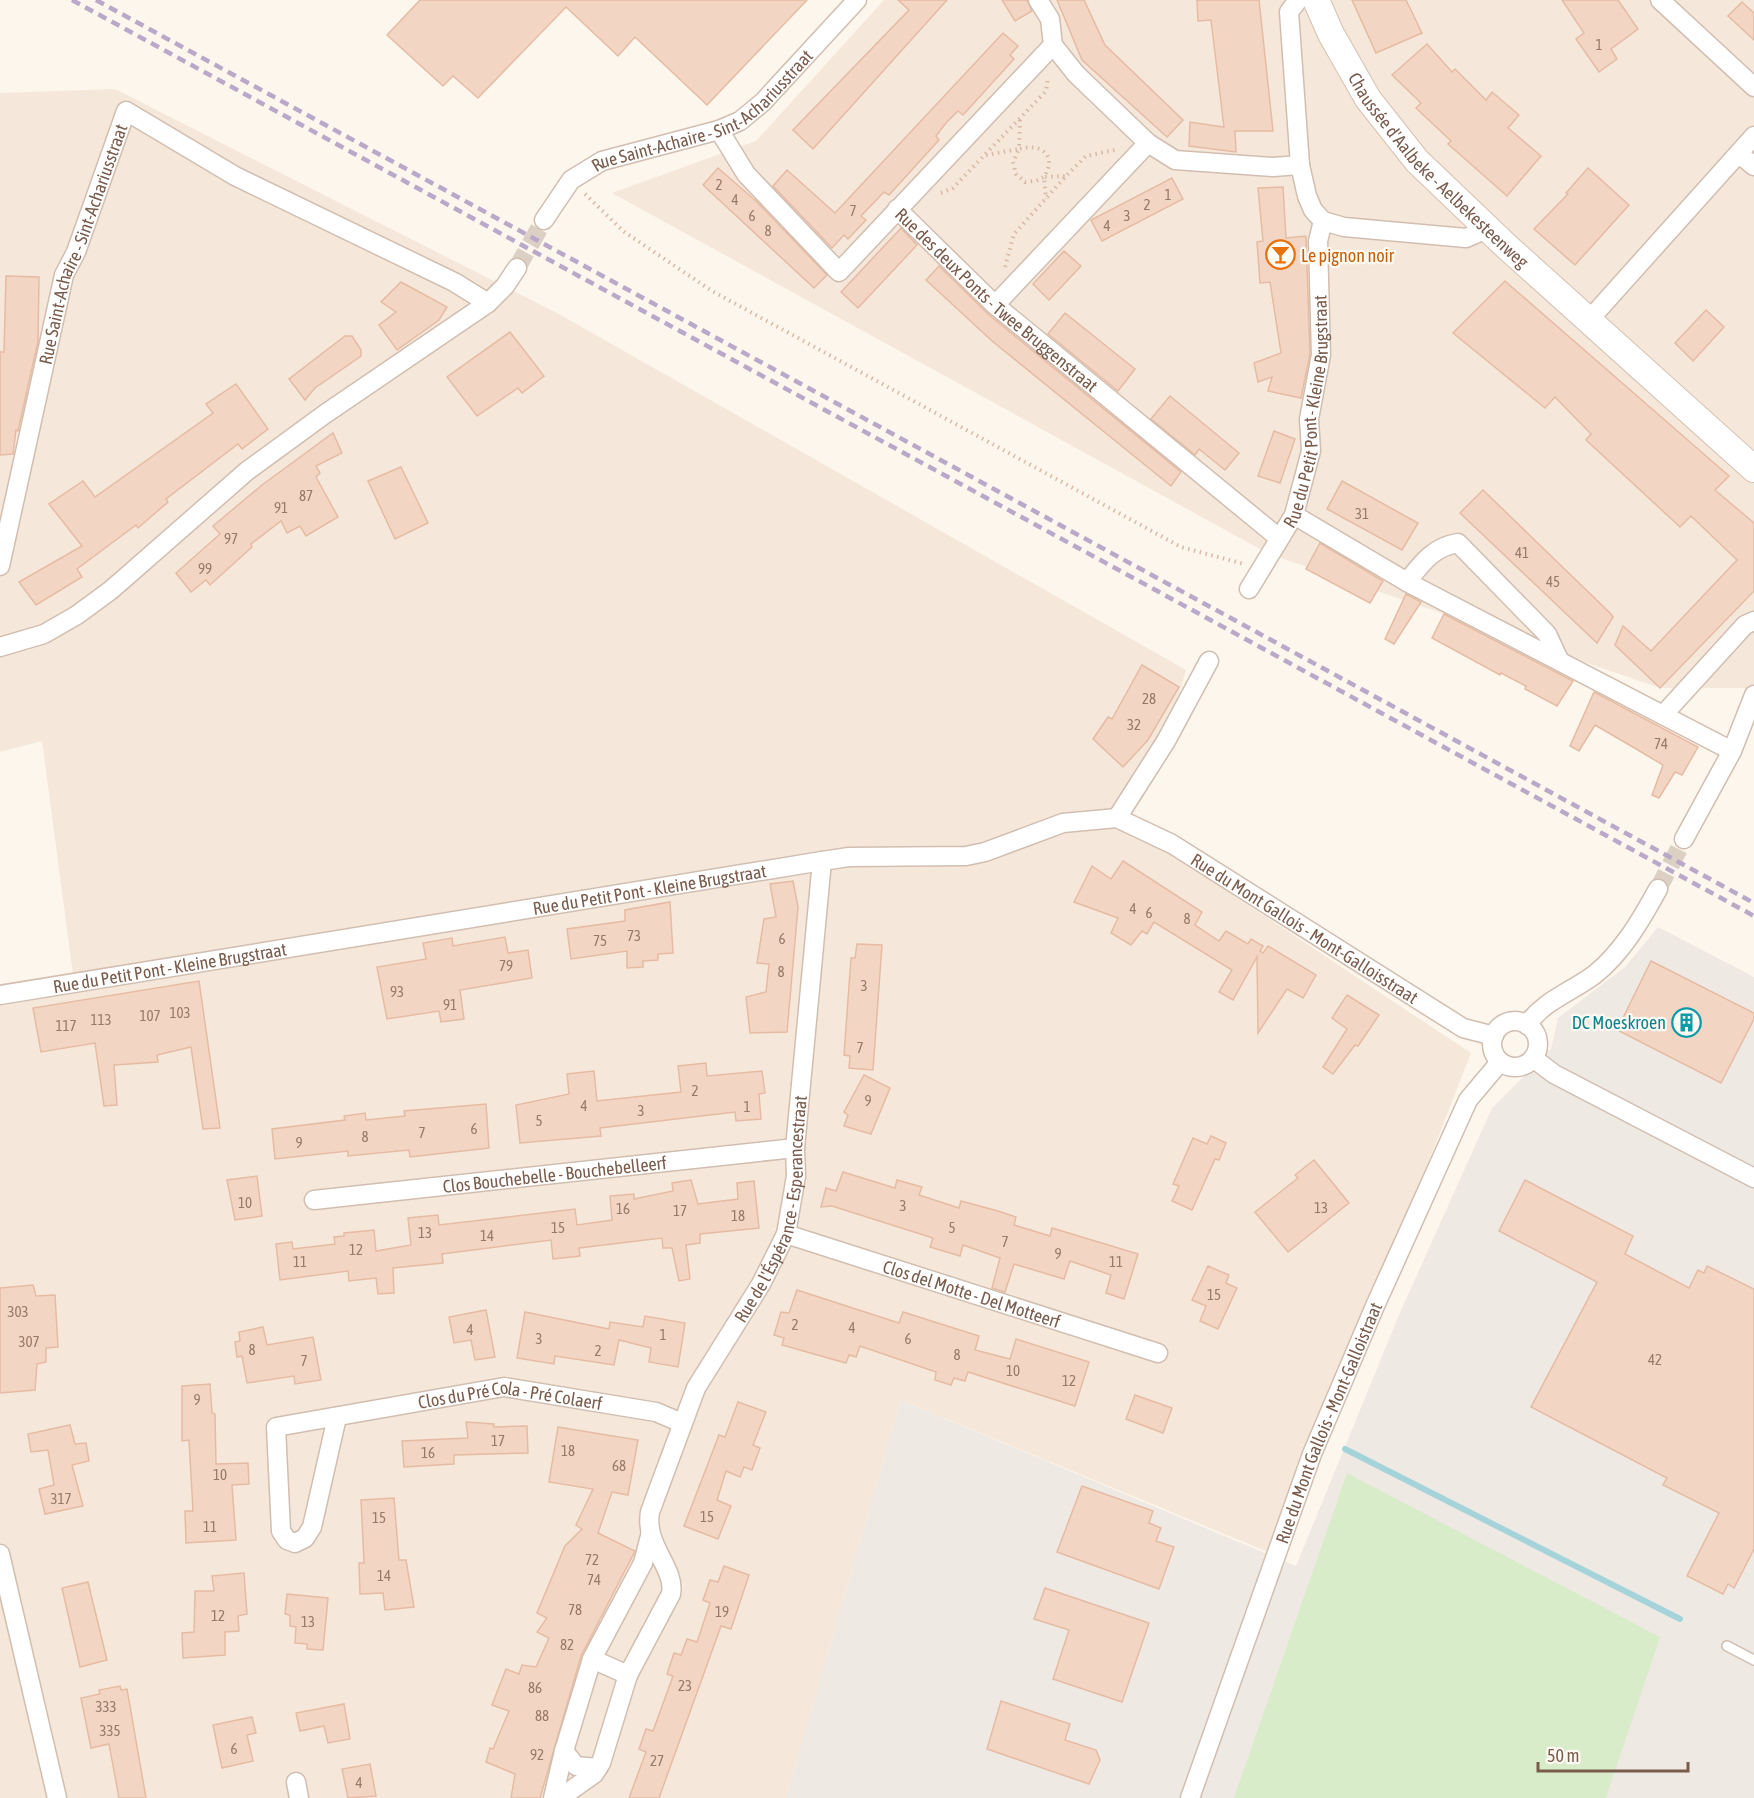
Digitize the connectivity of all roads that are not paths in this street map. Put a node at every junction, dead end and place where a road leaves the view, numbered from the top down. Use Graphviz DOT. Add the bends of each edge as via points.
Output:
graph roads {
  1 [pos="857,0"];
  2 [pos="1038,0"];
  3 [pos="1298,0"];
  4 [pos="1316,0"];
  5 [pos="1660,0"];
  6 [pos="1053,45"];
  7 [pos="1754,87"];
  8 [pos="719,130"];
  9 [pos="1754,136"];
  10 [pos="1148,143"];
  11 [pos="1739,154"];
  12 [pos="1300,165"];
  13 [pos="1754,166"];
  14 [pos="897,209"];
  15 [pos="544,220"];
  16 [pos="1323,221"];
  17 [pos="1487,229"];
  18 [pos="517,268"];
  19 [pos="488,303"];
  20 [pos="995,305"];
  21 [pos="1588,320"];
  22 [pos="1754,469"];
  23 [pos="1294,515"];
  24 [pos="1279,538"];
  25 [pos="0,566"];
  26 [pos="1407,582"];
  27 [pos="1249,589"];
  28 [pos="1754,621"];
  29 [pos="0,647"];
  30 [pos="1559,660"];
  31 [pos="1209,661"];
  32 [pos="1754,695"];
  33 [pos="1662,715"];
  34 [pos="1731,751"];
  35 [pos="1117,818"];
  36 [pos="1684,838"];
  37 [pos="822,861"];
  38 [pos="1658,889"];
  39 [pos="0,994"];
  40 [pos="1527,1025"];
  41 [pos="1494,1036"];
  42 [pos="1533,1058"];
  43 [pos="1500,1062"];
  44 [pos="795,1148"];
  45 [pos="1754,1178"];
  46 [pos="314,1200"];
  47 [pos="786,1234"];
  48 [pos="1158,1353"];
  49 [pos="337,1417"];
  50 [pos="682,1423"];
  51 [pos="650,1536"];
  52 [pos="0,1554"];
  53 [pos="636,1577"];
  54 [pos="670,1581"];
  55 [pos="1726,1646"];
  56 [pos="592,1659"];
  57 [pos="1754,1660"];
  58 [pos="628,1675"];
  59 [pos="564,1751"];
  60 [pos="598,1768"];
  61 [pos="57,1798"];
  62 [pos="553,1798"];
  63 [pos="560,1798"];
  64 [pos="1190,1798"];
  1 -- 8 [label="street, Rue Saint-Achaire - Sint-Achariusstraat" via="763,102 740,121"];
  2 -- 6 [label="street" via="1050,19"];
  3 -- 12 [label="street" via="1289,12"];
  4 -- 17 [label="main road, Chaussée d'Aalbeke - Aelbekesteenweg" via="1348,67 1382,119 1438,183"];
  5 -- 7 [label="street"];
  6 -- 10 [label="street" via="1076,74"];
  6 -- 14 [label="street"];
  8 -- 14 [label="street, Rue des deux Ponts - Twee Bruggenstraat" via="746,174 839,272"];
  8 -- 15 [label="street, Rue Saint-Achaire - Sint-Achariusstraat" via="602,160 571,180"];
  9 -- 11 [label="street"];
  10 -- 12 [label="street" via="1175,160 1273,167"];
  10 -- 20 [label="street"];
  11 -- 13 [label="street"];
  11 -- 21 [label="street"];
  12 -- 16 [label="street" via="1313,210"];
  14 -- 20 [label="street, Rue des deux Ponts - Twee Bruggenstraat"];
  16 -- 17 [label="street" via="1344,227 1466,238"];
  16 -- 23 [label="street, Rue du Petit Pont - Kleine Brugstraat" via="1318,241 1322,355 1309,419 1311,451"];
  17 -- 21 [label="main road, Chaussée d'Aalbeke - Aelbekesteenweg"];
  18 -- 19 [label="street"];
  19 -- 25 [label="street, Rue Saint-Achaire - Sint-Achariusstraat" via="454,282 235,176 126,111 76,252 64,275"];
  19 -- 29 [label="street" via="247,471 77,615 44,634"];
  20 -- 24 [label="street, Rue des deux Ponts - Twee Bruggenstraat"];
  21 -- 22 [label="main road, Chaussée d'Aalbeke - Aelbekesteenweg"];
  23 -- 24 [label="street, Rue du Petit Pont - Kleine Brugstraat"];
  23 -- 26 [label="street"];
  24 -- 27 [label="street, Rue du Petit Pont - Kleine Brugstraat"];
  26 -- 30 [label="street"];
  26 -- 30 [label="street" via="1429,555 1442,546 1458,543 1547,634"];
  28 -- 33 [label="street" via="1745,625"];
  30 -- 33 [label="street"];
  31 -- 35 [label="street" via="1166,741"];
  32 -- 34 [label="street"];
  33 -- 34 [label="street"];
  34 -- 36 [label="street"];
  35 -- 37 [label="street, Rue du Petit Pont - Kleine Brugstraat" via="1064,823 966,856 849,857"];
  35 -- 41 [label="street, Rue du Mont Gallois - Mont-Galloisstraat" via="1172,844 1463,1028"];
  37 -- 39 [label="street, Rue du Petit Pont - Kleine Brugstraat"];
  37 -- 44 [label="street, Rue de l'Éspérance - Esperancestraat"];
  38 -- 40 [label="street" via="1608,962 1536,1012"];
  40 -- 41 [label="street" via="1511,1021"];
  40 -- 42 [label="street" via="1537,1040"];
  41 -- 43 [label="street" via="1492,1050"];
  42 -- 43 [label="street" via="1514,1067"];
  42 -- 45 [label="street" via="1554,1074"];
  43 -- 64 [label="street, Rue du Mont Gallois - Mont-Galloistraat" via="1468,1100 1312,1454"];
  44 -- 46 [label="street, Clos Bouchebelle - Bouchebelleerf"];
  44 -- 47 [label="street, Rue de l'Éspérance - Esperancestraat" via="796,1176"];
  47 -- 48 [label="street, Clos del Motte - Del Motteerf"];
  47 -- 50 [label="street, Rue de l'Éspérance - Esperancestraat" via="761,1284 696,1388"];
  49 -- 49 [label="street, Clos du Pré Cola - Pré Colaerf" via="276,1426 281,1531 286,1540 296,1543 312,1527"];
  49 -- 50 [label="street, Clos du Pré Cola - Pré Colaerf" via="504,1387 656,1412"];
  50 -- 51 [label="street, Rue de l'Éspérance - Esperancestraat" via="650,1512"];
  51 -- 53 [label="street, Rue de l'Éspérance - Esperancestraat"];
  51 -- 54 [label="street, Rue de l'Éspérance - Esperancestraat"];
  52 -- 61 [label="street"];
  53 -- 54 [label="street" via="655,1576"];
  53 -- 56 [label="street, Rue de l'Éspérance - Esperancestraat"];
  54 -- 58 [label="street" via="669,1598"];
  55 -- 57 [label="lane"];
  56 -- 58 [label="street"];
  56 -- 59 [label="street, Rue de l'Éspérance - Esperancestraat"];
  58 -- 60 [label="street"];
  59 -- 60 [label="street" via="576,1766"];
  59 -- 62 [label="street, Rue de l'Éspérance - Esperancestraat"];
  60 -- 63 [label="street"];
}
